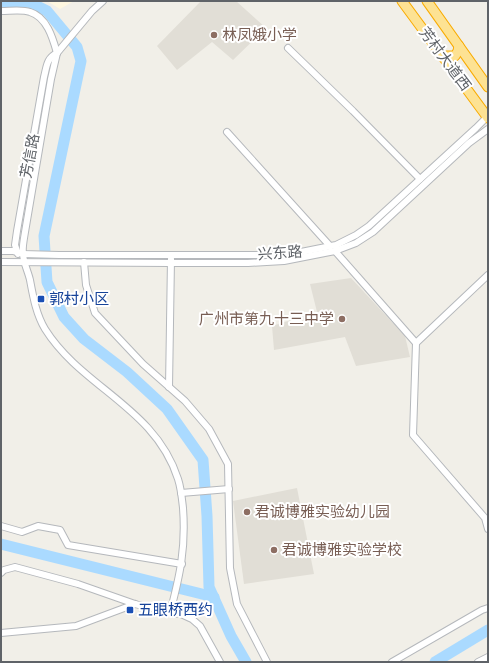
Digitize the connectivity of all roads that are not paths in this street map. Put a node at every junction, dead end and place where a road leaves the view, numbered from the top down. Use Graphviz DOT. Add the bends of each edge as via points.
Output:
graph roads {
  1 [pos="103,1"];
  2 [pos="402,1"];
  3 [pos="427,1"];
  4 [pos="1,11"];
  5 [pos="459,46"];
  6 [pos="288,48"];
  7 [pos="57,53"];
  8 [pos="443,56"];
  9 [pos="488,87"];
  10 [pos="487,116"];
  11 [pos="488,129"];
  12 [pos="227,132"];
  13 [pos="420,179"];
  14 [pos="332,249"];
  15 [pos="1,251"];
  16 [pos="19,253"];
  17 [pos="171,255"];
  18 [pos="24,261"];
  19 [pos="1,262"];
  20 [pos="84,262"];
  21 [pos="171,263"];
  22 [pos="488,275"];
  23 [pos="416,343"];
  24 [pos="169,387"];
  25 [pos="229,489"];
  26 [pos="181,493"];
  27 [pos="1,526"];
  28 [pos="488,529"];
  29 [pos="182,564"];
  30 [pos="2,571"];
  31 [pos="135,604"];
  32 [pos="488,608"];
  33 [pos="170,613"];
  34 [pos="1,633"];
  35 [pos="488,657"];
  36 [pos="220,662"];
  37 [pos="267,662"];
  38 [pos="392,662"];
  39 [pos="478,662"];
  1 -- 7 [label="street, 芳信路"];
  2 -- 8 [label="highway, 芳村大道西"];
  3 -- 5 [label="highway, 芳村大道西"];
  4 -- 7 [label="street" via="30,12 37,16 53,36"];
  5 -- 8 [label="highway" via="455,56"];
  5 -- 9 [label="highway, 芳村大道西"];
  6 -- 13 [label="street"];
  7 -- 16 [label="street, 芳信路"];
  8 -- 10 [label="highway, 芳村大道西"];
  10 -- 13 [label="street, 兴东路"];
  11 -- 14 [label="street, 兴东路" via="469,143 373,232 356,243"];
  12 -- 14 [label="street"];
  13 -- 14 [label="street, 兴东路" via="368,226"];
  14 -- 17 [label="street, 兴东路" via="270,255"];
  14 -- 21 [label="street, 兴东路" via="299,259 268,262"];
  14 -- 23 [label="street"];
  15 -- 16 [label="street, 兴东路"];
  16 -- 17 [label="street, 兴东路"];
  16 -- 18 [label="street, 芳信路"];
  17 -- 21 [label="street"];
  18 -- 19 [label="street, 兴东路"];
  18 -- 20 [label="street, 兴东路"];
  18 -- 26 [label="street, 芳信路" via="37,310 45,328 66,356 136,414 150,429 171,461"];
  20 -- 21 [label="street, 兴东路"];
  20 -- 24 [label="street" via="86,285 95,313"];
  21 -- 24 [label="street"];
  22 -- 23 [label="street"];
  23 -- 28 [label="street" via="413,436 484,518"];
  24 -- 25 [label="street" via="209,429 228,464"];
  25 -- 26 [label="street"];
  25 -- 37 [label="street" via="230,568 237,604"];
  26 -- 29 [label="street, 芳信路" via="184,532"];
  27 -- 29 [label="street" via="22,532 38,526 60,530 68,545"];
  29 -- 33 [label="street, 芳信路"];
  30 -- 31 [label="street" via="15,567 78,584"];
  31 -- 33 [label="street"];
  31 -- 34 [label="street" via="76,626"];
  32 -- 38 [label="street"];
  33 -- 36 [label="street" via="181,614 197,623"];
  35 -- 39 [label="street"];
}
